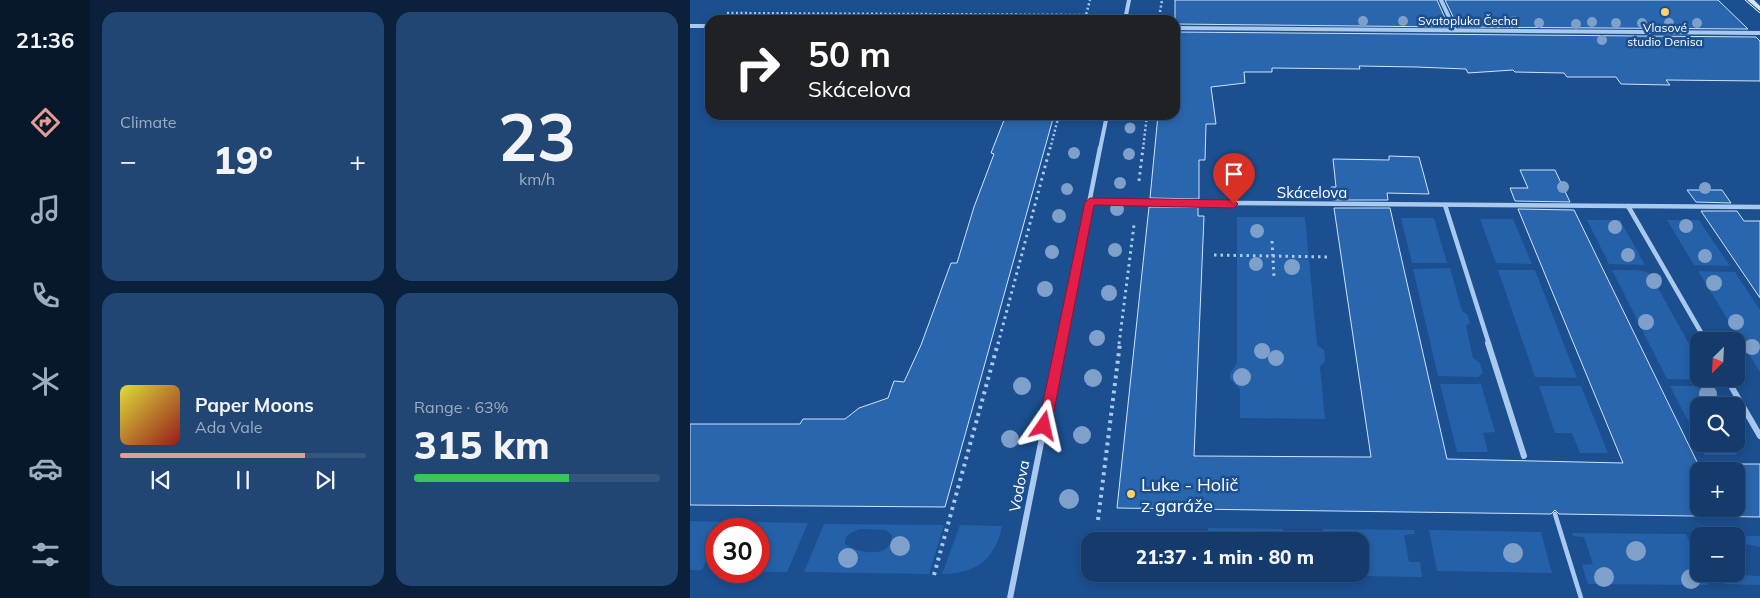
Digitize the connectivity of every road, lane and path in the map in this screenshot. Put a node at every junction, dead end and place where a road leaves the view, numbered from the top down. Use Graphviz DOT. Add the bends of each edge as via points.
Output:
graph roads {
  1 [pos="1090,0"];
  2 [pos="1129,0"];
  3 [pos="1162,0"];
  4 [pos="1441,0"];
  5 [pos="1750,0"];
  6 [pos="1760,9"];
  7 [pos="726,12"];
  8 [pos="1126,15"];
  9 [pos="1159,15"];
  10 [pos="690,26"];
  11 [pos="705,26"];
  12 [pos="1180,28"];
  13 [pos="1455,30"];
  14 [pos="1760,33"];
  15 [pos="1058,120"];
  16 [pos="1106,120"];
  17 [pos="1146,120"];
  18 [pos="1139,185"];
  19 [pos="1090,202"];
  20 [pos="1445,205"];
  21 [pos="1628,206"];
  22 [pos="1760,208"];
  23 [pos="1134,218"];
  24 [pos="1272,241"];
  25 [pos="1214,256"];
  26 [pos="1273,256"];
  27 [pos="1330,257"];
  28 [pos="1274,277"];
  29 [pos="1701,332"];
  30 [pos="1732,388"];
  31 [pos="1760,436"];
  32 [pos="1524,456"];
  33 [pos="1555,514"];
  34 [pos="1098,520"];
  35 [pos="934,575"];
  36 [pos="1010,598"];
  37 [pos="1581,598"];
  1 -- 7 [label="path" via="1086,15"];
  2 -- 8 [label="street"];
  3 -- 9 [label="path"];
  4 -- 13 [label="street"];
  5 -- 6 [label="street"];
  10 -- 11 [label="street"];
  12 -- 13 [label="street, Svatopluka Čecha"];
  13 -- 14 [label="street, Svatopluka Čecha"];
  15 -- 35 [label="path"];
  16 -- 19 [label="street, Vodova"];
  17 -- 18 [label="path"];
  19 -- 20 [label="street, Skácelova"];
  19 -- 36 [label="street, Vodova"];
  20 -- 21 [label="street, Skácelova"];
  20 -- 32 [label="street"];
  21 -- 22 [label="street, Skácelova"];
  21 -- 29 [label="street"];
  23 -- 34 [label="path"];
  24 -- 26 [label="path"];
  25 -- 26 [label="path"];
  26 -- 27 [label="path"];
  26 -- 28 [label="path"];
  30 -- 31 [label="street"];
  33 -- 37 [label="lane"];
}
